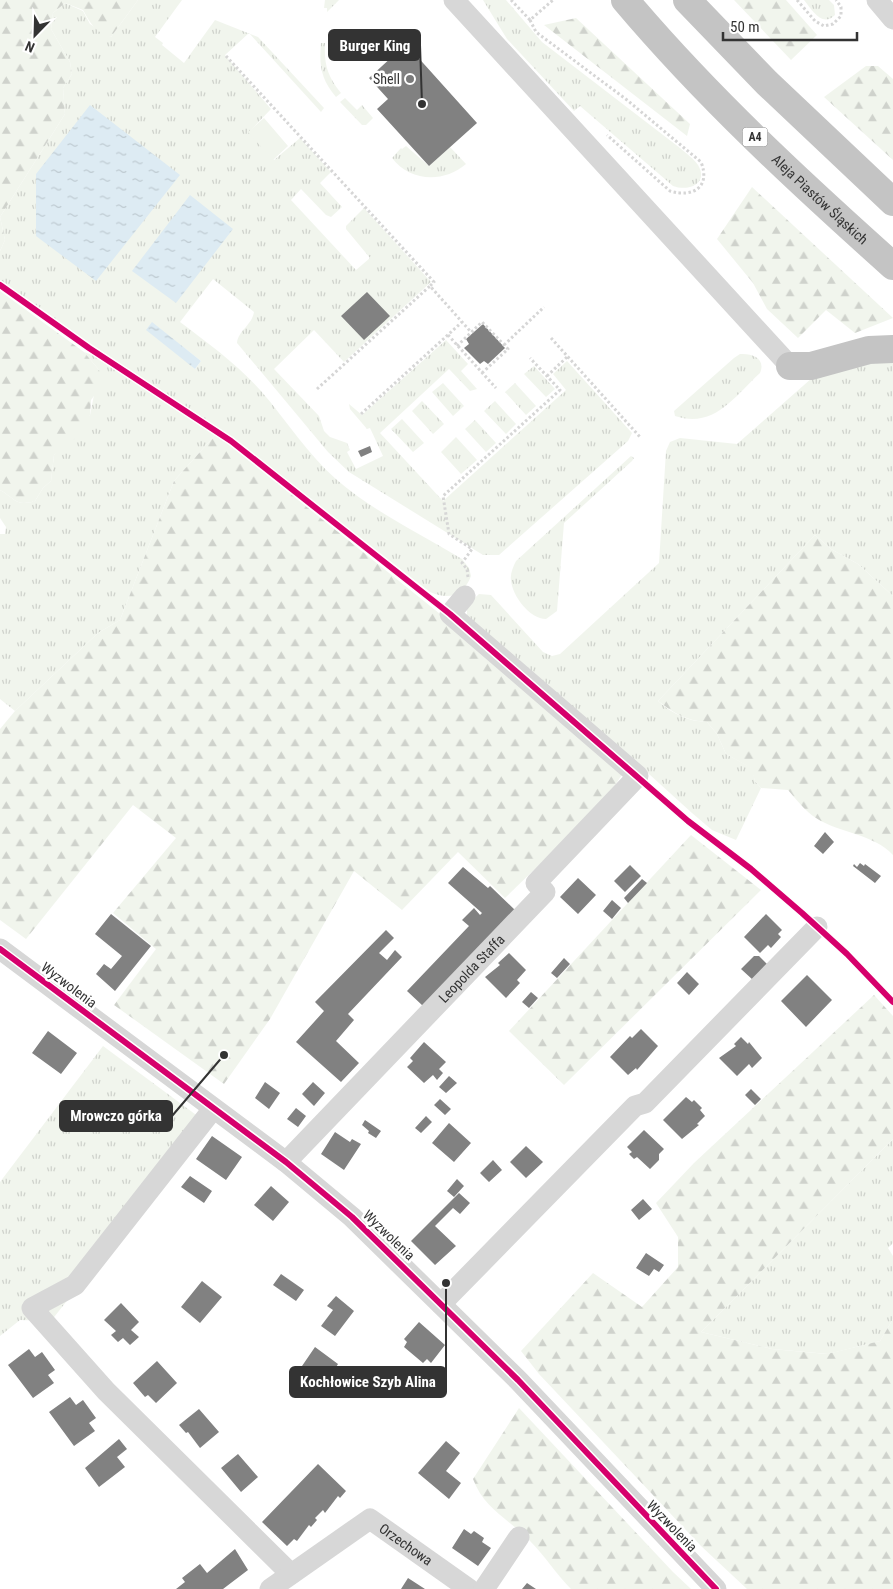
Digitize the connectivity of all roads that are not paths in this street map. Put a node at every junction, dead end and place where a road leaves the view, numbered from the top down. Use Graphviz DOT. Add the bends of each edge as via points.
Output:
graph roads {
  1 [pos="454,0"];
  2 [pos="625,0"];
  3 [pos="687,0"];
  4 [pos="877,0"];
  5 [pos="893,19"];
  6 [pos="893,202"];
  7 [pos="893,266"];
  8 [pos="893,348"];
  9 [pos="790,366"];
  10 [pos="466,589"];
  11 [pos="817,927"];
  12 [pos="0,949"];
  13 [pos="213,1109"];
  14 [pos="286,1162"];
  15 [pos="442,1304"];
  16 [pos="519,1537"];
  17 [pos="291,1574"];
  18 [pos="270,1589"];
  19 [pos="469,1589"];
  20 [pos="484,1589"];
  21 [pos="716,1589"];
  1 -- 9 [label="street"];
  2 -- 7 [label="highway, Aleja Piastów Śląskich / A4" via="739,122 814,196"];
  3 -- 6 [label="highway" via="767,83"];
  4 -- 5 [label="street"];
  8 -- 9 [label="highway" via="869,350 812,366"];
  10 -- 14 [label="street, Leopolda Staffa" via="450,614 638,776 536,884 545,892"];
  11 -- 15 [label="street" via="645,1102 628,1113"];
  12 -- 13 [label="street, Wyzwolenia"];
  13 -- 14 [label="street, Wyzwolenia"];
  13 -- 17 [label="street" via="75,1285 32,1308 106,1391"];
  14 -- 15 [label="street, Wyzwolenia" via="352,1217"];
  15 -- 21 [label="street, Wyzwolenia"];
  16 -- 20 [label="street"];
  17 -- 18 [label="street, Orzechowa"];
  17 -- 19 [label="street, Orzechowa" via="370,1519"];
}
